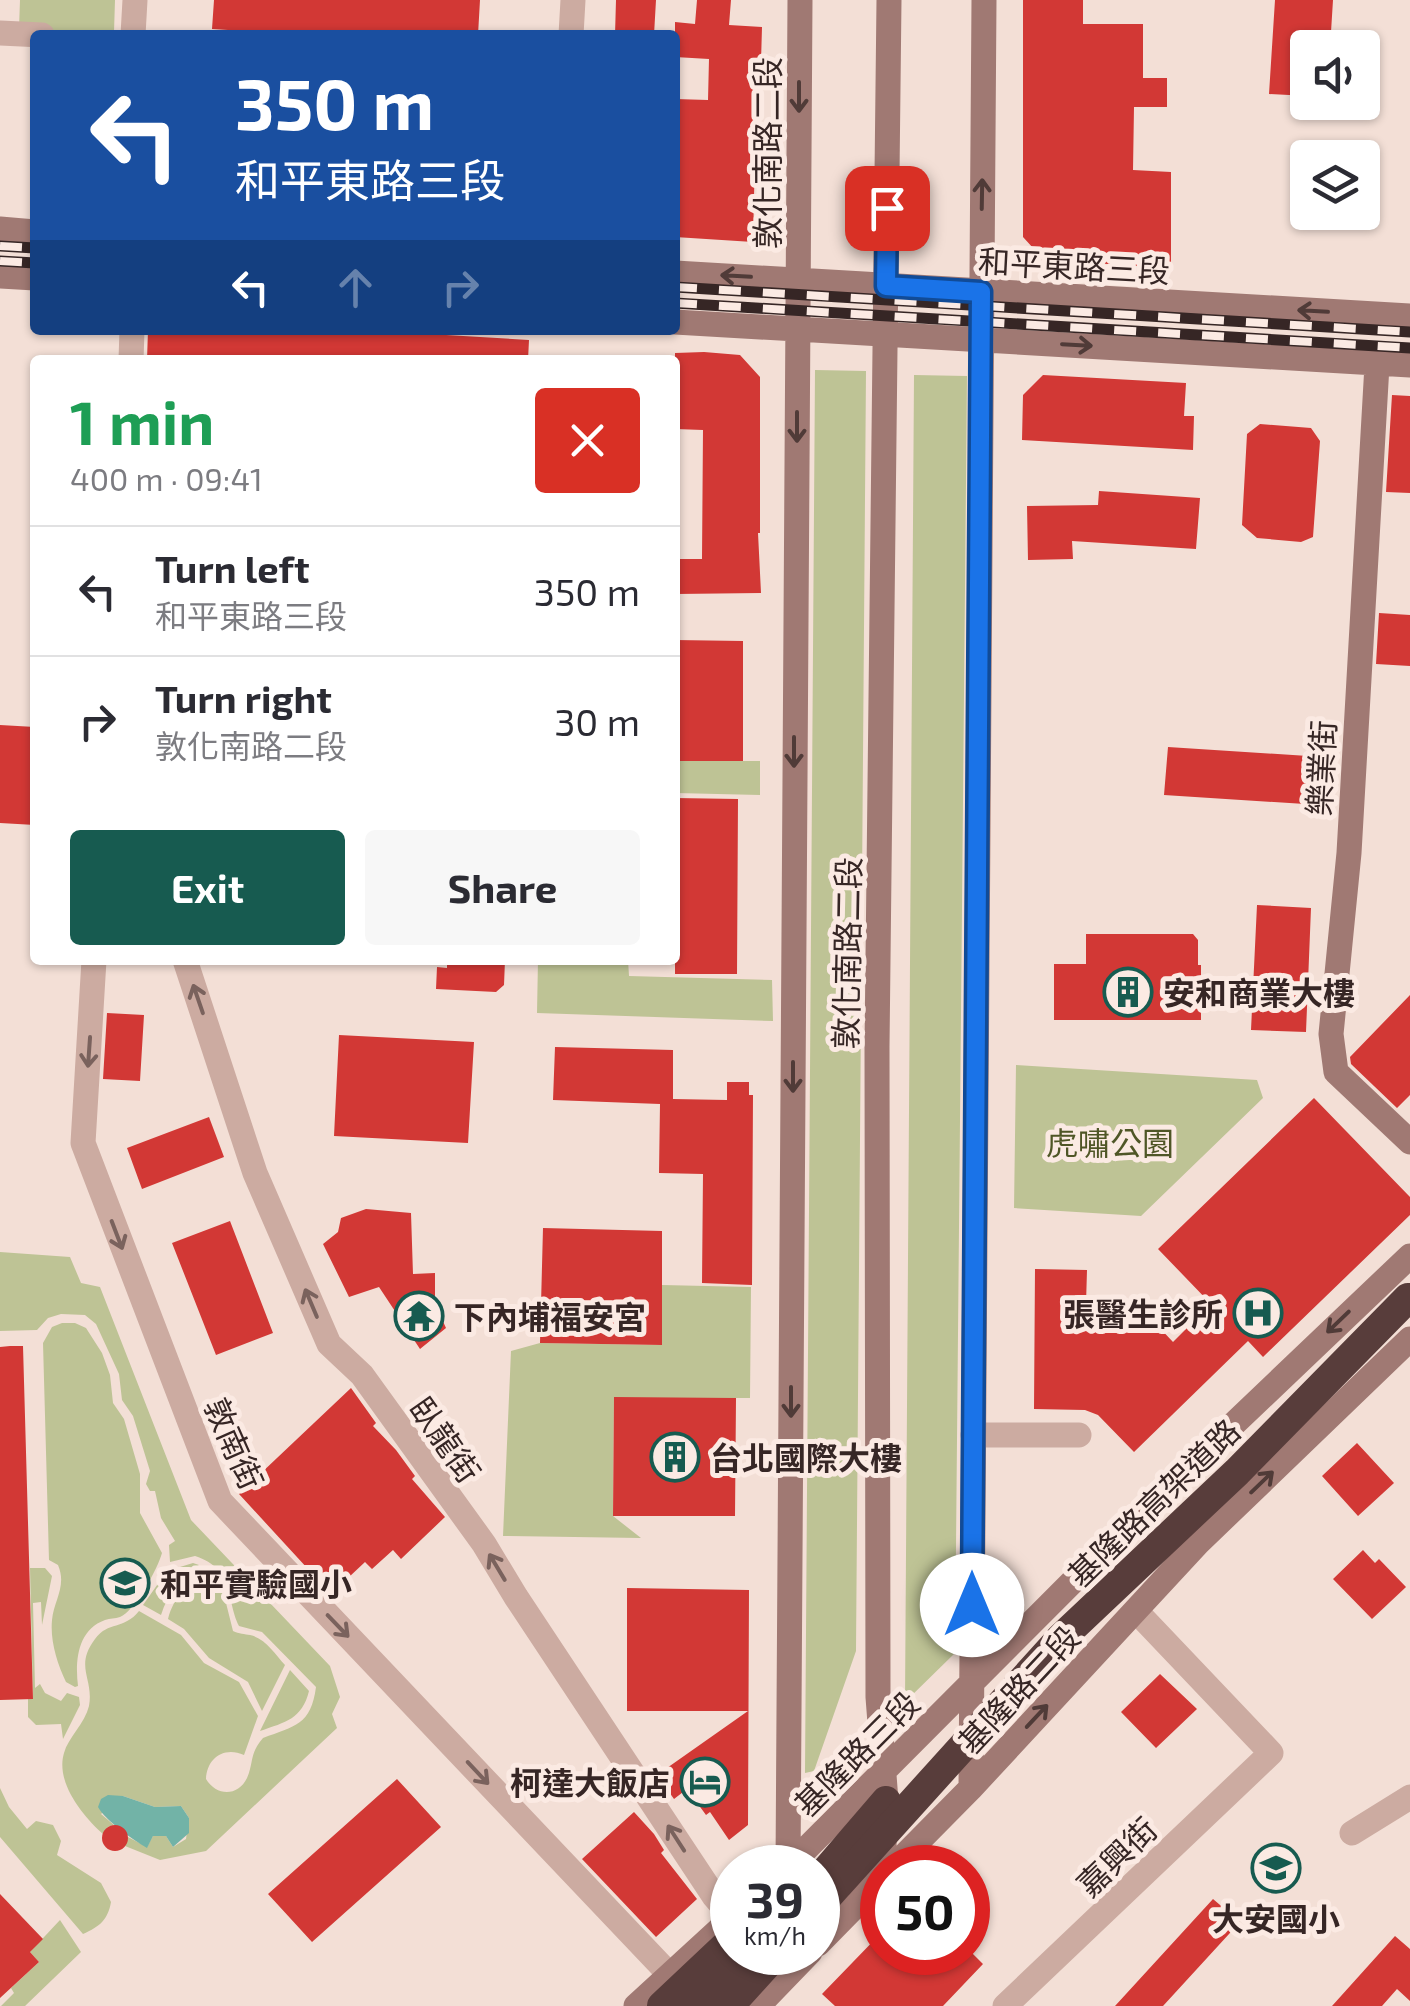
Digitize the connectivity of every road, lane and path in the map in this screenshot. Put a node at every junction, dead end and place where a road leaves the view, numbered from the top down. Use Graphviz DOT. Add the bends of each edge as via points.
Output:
graph roads {
  1 [pos="135,0"];
  2 [pos="573,0"];
  3 [pos="800,0"];
  4 [pos="889,0"];
  5 [pos="984,0"];
  6 [pos="134,30"];
  7 [pos="571,30"];
  8 [pos="0,32"];
  9 [pos="30,34"];
  10 [pos="0,229"];
  11 [pos="30,232"];
  12 [pos="680,273"];
  13 [pos="0,276"];
  14 [pos="30,278"];
  15 [pos="798,281"];
  16 [pos="886,286"];
  17 [pos="981,292"];
  18 [pos="1410,316"];
  19 [pos="680,322"];
  20 [pos="798,329"];
  21 [pos="885,334"];
  22 [pos="980,340"];
  23 [pos="1377,364"];
  24 [pos="1410,365"];
  25 [pos="94,965"];
  26 [pos="187,965"];
  27 [pos="1410,1142"];
  28 [pos="1410,1256"];
  29 [pos="1409,1296"];
  30 [pos="1410,1339"];
  31 [pos="973,1435"];
  32 [pos="1079,1435"];
  33 [pos="1136,1611"];
  34 [pos="972,1684"];
  35 [pos="949,1758"];
  36 [pos="883,1770"];
  37 [pos="971,1788"];
  38 [pos="1410,1798"];
  39 [pos="886,1801"];
  40 [pos="1352,1833"];
  41 [pos="788,1845"];
  42 [pos="810,1845"];
  43 [pos="835,1845"];
  44 [pos="915,1845"];
  45 [pos="840,1854"];
  46 [pos="840,1882"];
  47 [pos="710,1890"];
  48 [pos="859,1902"];
  49 [pos="840,1921"];
  50 [pos="710,1938"];
  51 [pos="710,1961"];
  52 [pos="670,1975"];
  53 [pos="725,1975"];
  54 [pos="757,1975"];
  55 [pos="788,1975"];
  56 [pos="636,2006"];
  57 [pos="662,2006"];
  58 [pos="695,2006"];
  59 [pos="729,2006"];
  60 [pos="758,2006"];
  61 [pos="1005,2006"];
  1 -- 6 [label="street"];
  2 -- 7 [label="street"];
  3 -- 15 [label="main road, 敦化南路二段, one-way"];
  4 -- 16 [label="main road, 敦化南路二段"];
  17 -- 5 [label="main road, one-way"];
  8 -- 9 [label="street"];
  10 -- 11 [label="main road"];
  15 -- 12 [label="main road, 和平東路三段, one-way"];
  13 -- 14 [label="main road"];
  15 -- 16 [label="main road, 和平東路三段"];
  15 -- 20 [label="main road, 敦化南路二段"];
  16 -- 17 [label="main road, 和平東路三段"];
  16 -- 21 [label="main road, 敦化南路二段"];
  18 -- 17 [label="main road, 和平東路三段, one-way"];
  17 -- 22 [label="main road"];
  19 -- 20 [label="main road"];
  20 -- 21 [label="main road"];
  20 -- 41 [label="main road, 敦化南路二段, one-way"];
  21 -- 22 [label="main road"];
  21 -- 36 [label="main road, 敦化南路二段" via="877,1048"];
  22 -- 23 [label="main road, one-way"];
  22 -- 31 [label="main road"];
  23 -- 24 [label="main road"];
  23 -- 27 [label="main road, 樂業街" via="1332,1034 1336,1072"];
  25 -- 52 [label="street, 敦南街, one-way" via="83,1143 220,1502"];
  47 -- 26 [label="street, 臥龍街, one-way" via="484,1544 362,1375 328,1344 255,1173"];
  28 -- 34 [label="main road, 基隆路二段, one-way"];
  29 -- 35 [label="highway, 基隆路高架道路, bridge" via="1060,1639"];
  33 -- 30 [label="main road, 基隆路二段, one-way"];
  31 -- 32 [label="street"];
  31 -- 34 [label="main road"];
  37 -- 33 [label="main road, 基隆路二段, one-way"];
  33 -- 61 [label="street, 嘉興街" via="1271,1753"];
  34 -- 36 [label="main road, 基隆路三段"];
  34 -- 37 [label="main road"];
  35 -- 43 [label="highway, 基隆路高架道路"];
  35 -- 46 [label="highway, 基隆路高架道路, bridge"];
  36 -- 39 [label="main road, 敦化南路二段"];
  36 -- 42 [label="main road, 基隆路三段"];
  37 -- 44 [label="main road"];
  38 -- 40 [label="street"];
  39 -- 45 [label="highway"];
  39 -- 48 [label="main road, 敦化南路二段" via="884,1846"];
  48 -- 49 [label="main road"];
  50 -- 52 [label="main road"];
  51 -- 57 [label="highway"];
  52 -- 56 [label="main road"];
  53 -- 58 [label="highway"];
  54 -- 59 [label="highway"];
  55 -- 60 [label="main road"];
}
